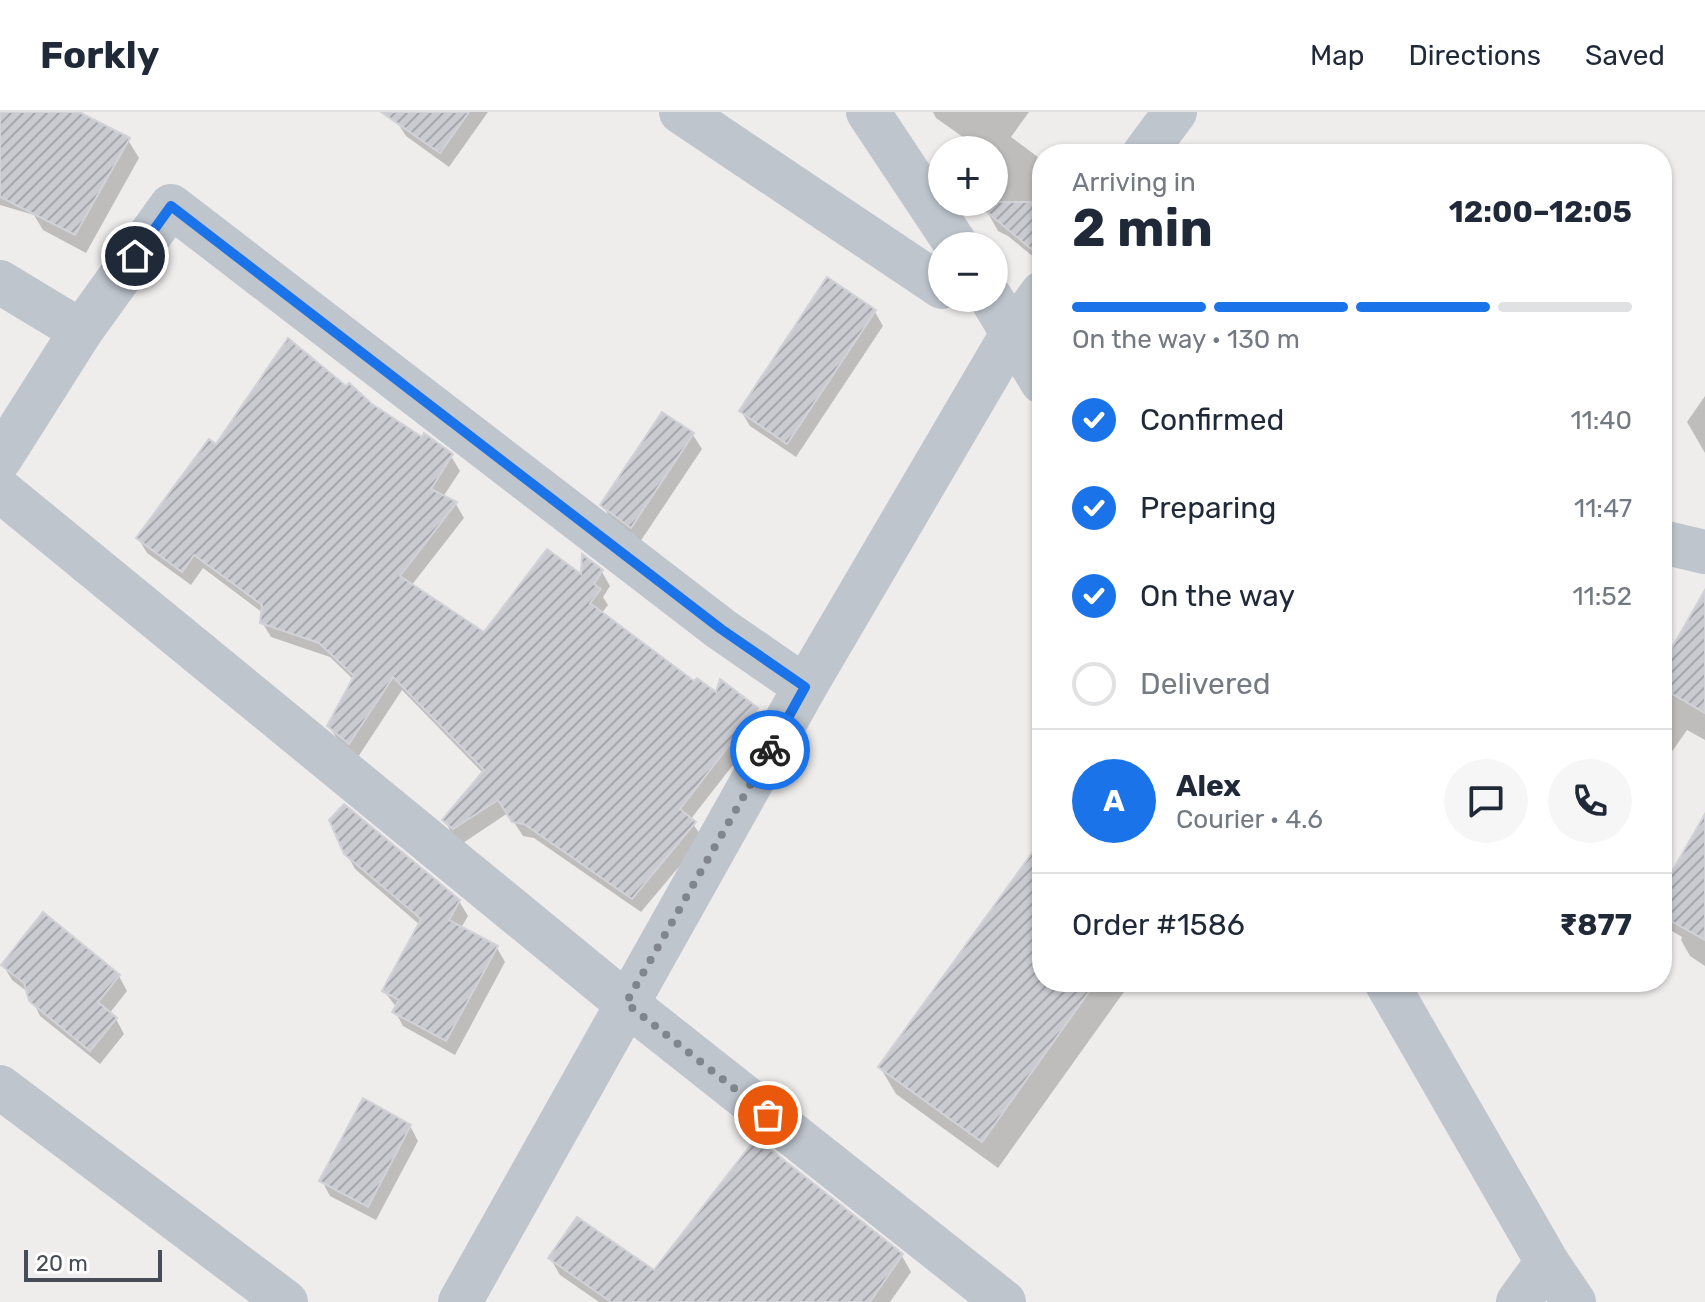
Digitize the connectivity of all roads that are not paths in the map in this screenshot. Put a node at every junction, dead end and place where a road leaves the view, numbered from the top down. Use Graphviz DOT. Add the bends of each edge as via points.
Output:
graph roads {
  1 [pos="681,112"];
  2 [pos="868,112"];
  3 [pos="1175,112"];
  4 [pos="1151,144"];
  5 [pos="948,232"];
  6 [pos="928,278"];
  7 [pos="0,282"];
  8 [pos="1032,305"];
  9 [pos="987,312"];
  10 [pos="1015,326"];
  11 [pos="81,331"];
  12 [pos="1032,361"];
  13 [pos="0,459"];
  14 [pos="0,490"];
  15 [pos="1672,544"];
  16 [pos="1705,552"];
  17 [pos="805,687"];
  18 [pos="1392,992"];
  19 [pos="626,1003"];
  20 [pos="0,1087"];
  21 [pos="1547,1262"];
  22 [pos="286,1302"];
  23 [pos="460,1302"];
  24 [pos="1004,1302"];
  25 [pos="1518,1302"];
  26 [pos="1574,1302"];
  1 -- 6 [label="street"];
  2 -- 5 [label="street"];
  3 -- 4 [label="street"];
  7 -- 11 [label="street"];
  8 -- 10 [label="street"];
  9 -- 10 [label="street"];
  10 -- 12 [label="street"];
  10 -- 17 [label="street"];
  11 -- 13 [label="street"];
  11 -- 17 [label="street" via="171,206 721,629"];
  14 -- 19 [label="street"];
  15 -- 16 [label="street"];
  17 -- 19 [label="street"];
  18 -- 21 [label="street"];
  19 -- 23 [label="street"];
  19 -- 24 [label="street"];
  20 -- 22 [label="street"];
  21 -- 25 [label="street"];
  21 -- 26 [label="street"];
}
